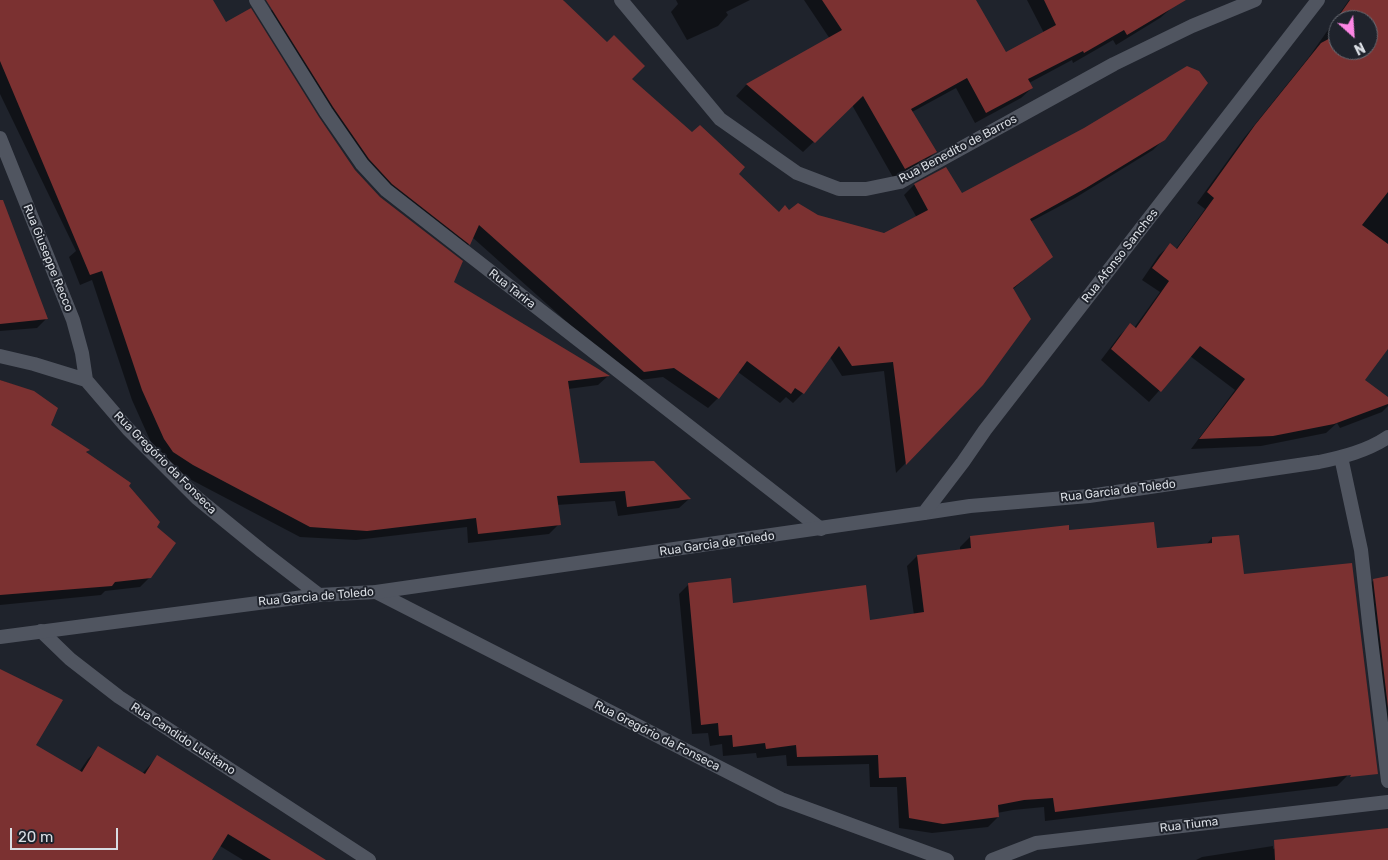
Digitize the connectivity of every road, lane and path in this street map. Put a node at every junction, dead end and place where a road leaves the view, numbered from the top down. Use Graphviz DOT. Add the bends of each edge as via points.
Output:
graph roads {
  1 [pos="256,0"];
  2 [pos="620,0"];
  3 [pos="1255,0"];
  4 [pos="1318,0"];
  5 [pos="0,138"];
  6 [pos="0,356"];
  7 [pos="86,380"];
  8 [pos="1388,437"];
  9 [pos="1341,457"];
  10 [pos="924,513"];
  11 [pos="821,529"];
  12 [pos="376,592"];
  13 [pos="319,594"];
  14 [pos="41,631"];
  15 [pos="0,637"];
  16 [pos="1388,781"];
  17 [pos="1388,802"];
  18 [pos="368,860"];
  19 [pos="947,860"];
  20 [pos="992,860"];
  1 -- 11 [label="street, Rua Tarira" via="326,112 362,164 386,190"];
  2 -- 3 [label="street, Rua Benedito de Barros" via="720,119 797,173 839,189 900,182 1114,64"];
  4 -- 10 [label="street, Rua Afonso Sanches"];
  5 -- 7 [label="street, Rua Giuseppe Recco" via="73,320"];
  6 -- 7 [label="street"];
  7 -- 13 [label="street, Rua Gregório da Fonseca" via="128,429 197,498"];
  8 -- 9 [label="street, Rua Garcia de Toledo" via="1375,446"];
  9 -- 10 [label="street, Rua Garcia de Toledo" via="1089,496"];
  9 -- 16 [label="street" via="1362,550"];
  10 -- 11 [label="street, Rua Garcia de Toledo"];
  11 -- 12 [label="street, Rua Garcia de Toledo"];
  12 -- 13 [label="street, Rua Garcia de Toledo"];
  12 -- 19 [label="street, Rua Gregório da Fonseca" via="781,800"];
  13 -- 14 [label="street, Rua Garcia de Toledo"];
  14 -- 15 [label="street"];
  14 -- 18 [label="street, Rua Candido Lusitano" via="70,659 119,697"];
  17 -- 20 [label="street, Rua Tiuma" via="1036,843"];
}
